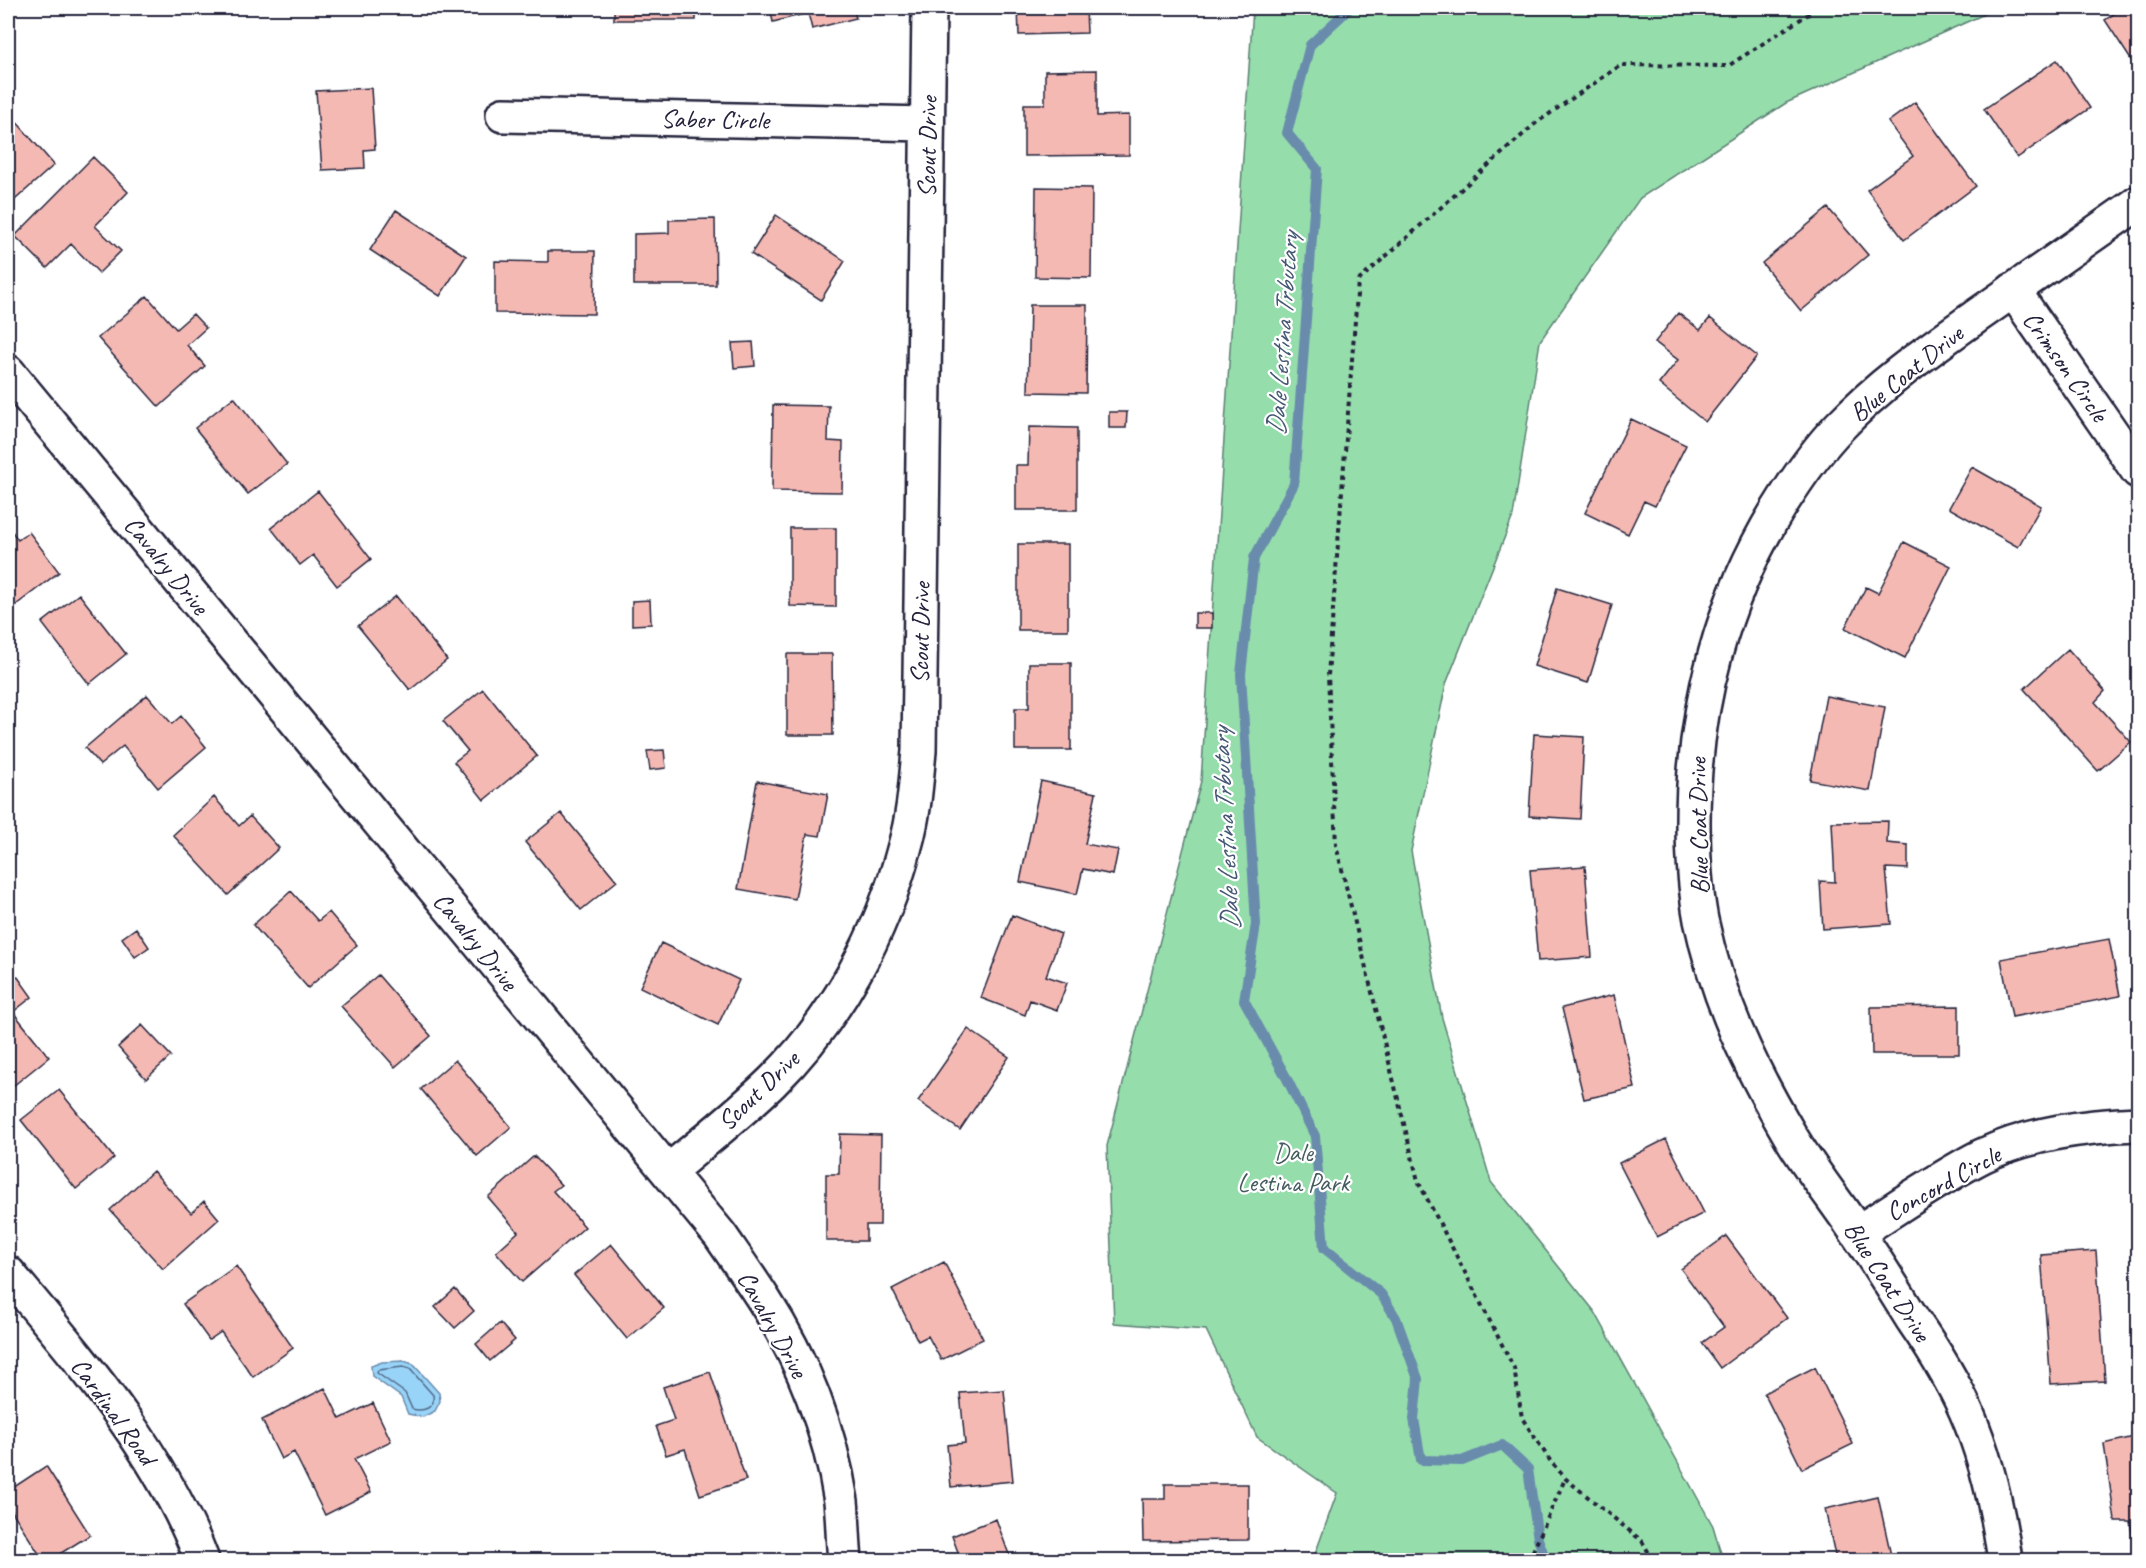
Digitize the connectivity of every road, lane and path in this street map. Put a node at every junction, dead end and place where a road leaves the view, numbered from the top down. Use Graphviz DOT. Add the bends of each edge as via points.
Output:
graph roads {
  1 [pos="929,8"];
  2 [pos="1818,8"];
  3 [pos="503,115"];
  4 [pos="927,124"];
  5 [pos="2139,203"];
  6 [pos="2013,290"];
  7 [pos="8,372"];
  8 [pos="2139,471"];
  9 [pos="2139,1124"];
  10 [pos="669,1171"];
  11 [pos="1857,1233"];
  12 [pos="8,1273"];
  13 [pos="1566,1479"];
  14 [pos="202,1560"];
  15 [pos="845,1560"];
  16 [pos="1528,1560"];
  17 [pos="1653,1560"];
  18 [pos="2005,1560"];
  1 -- 4 [label="street, Scout Drive"];
  2 -- 13 [label="path" via="1728,66 1621,65 1536,123 1358,281 1328,675 1336,845 1418,1182 1514,1368 1522,1418"];
  3 -- 4 [label="street, Saber Circle"];
  4 -- 10 [label="street, Scout Drive" via="919,751 906,844 875,933 828,1015 772,1082"];
  5 -- 6 [label="street, Blue Coat Drive"];
  6 -- 8 [label="street, Crimson Circle"];
  6 -- 11 [label="street, Blue Coat Drive" via="1896,374 1838,428 1804,469 1768,525 1738,586 1714,655 1701,714 1693,779 1694,852 1701,917 1717,980 1760,1083 1794,1142"];
  7 -- 10 [label="street, Cavalry Drive"];
  9 -- 11 [label="street, Concord Circle" via="2090,1125 2033,1137 1984,1155"];
  10 -- 15 [label="street, Cavalry Drive" via="720,1235 797,1358 831,1453 841,1502"];
  11 -- 18 [label="street, Blue Coat Drive" via="1942,1364 1966,1412 1987,1468"];
  12 -- 14 [label="street, Cardinal Road" via="111,1402 157,1468"];
  13 -- 16 [label="path"];
  13 -- 17 [label="path" via="1642,1541"];
}
